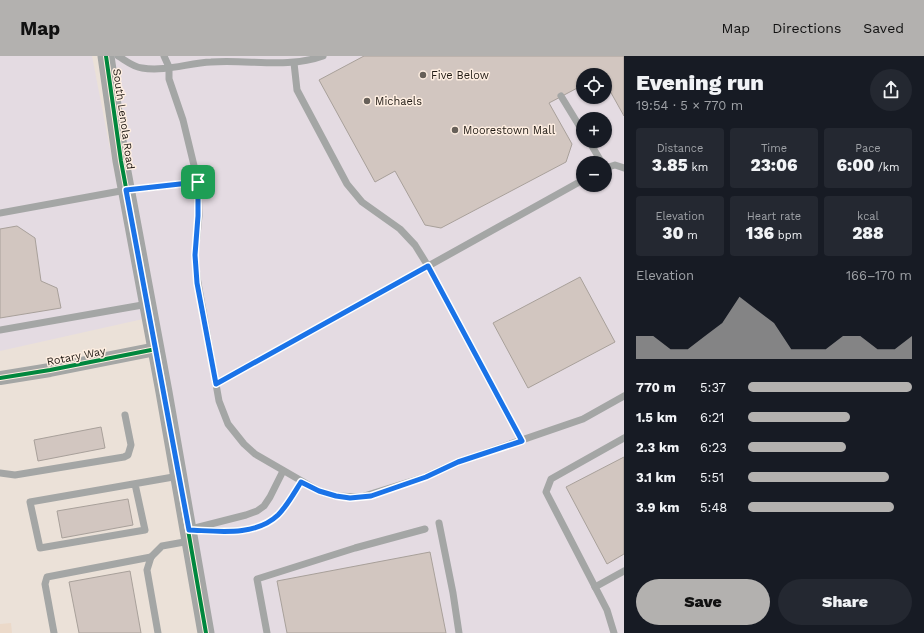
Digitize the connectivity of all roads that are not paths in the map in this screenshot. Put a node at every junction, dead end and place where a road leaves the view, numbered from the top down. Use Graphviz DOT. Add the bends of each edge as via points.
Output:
graph roads {
  1 [pos="106,56"];
  2 [pos="118,56"];
  3 [pos="164,56"];
  4 [pos="323,56"];
  5 [pos="294,63"];
  6 [pos="169,67"];
  7 [pos="561,96"];
  8 [pos="576,121"];
  9 [pos="612,166"];
  10 [pos="624,168"];
  11 [pos="198,182"];
  12 [pos="576,184"];
  13 [pos="126,190"];
  14 [pos="0,213"];
  15 [pos="428,266"];
  16 [pos="148,304"];
  17 [pos="0,330"];
  18 [pos="156,349"];
  19 [pos="0,378"];
  20 [pos="216,384"];
  21 [pos="624,396"];
  22 [pos="125,414"];
  23 [pos="624,438"];
  24 [pos="522,441"];
  25 [pos="283,471"];
  26 [pos="0,473"];
  27 [pos="179,476"];
  28 [pos="301,482"];
  29 [pos="135,484"];
  30 [pos="439,523"];
  31 [pos="425,528"];
  32 [pos="190,535"];
  33 [pos="151,558"];
  34 [pos="624,571"];
  35 [pos="595,587"];
  36 [pos="54,633"];
  37 [pos="158,633"];
  38 [pos="206,633"];
  39 [pos="266,633"];
  40 [pos="459,633"];
  41 [pos="614,633"];
  1 -- 13 [label="street, South Lenola Road"];
  2 -- 6 [label="lane" via="140,68"];
  3 -- 6 [label="lane"];
  4 -- 5 [label="lane"];
  5 -- 6 [label="lane" via="212,62"];
  5 -- 15 [label="lane" via="296,90 347,184 362,202 400,229 415,245"];
  6 -- 11 [label="lane"];
  7 -- 8 [label="lane"];
  9 -- 10 [label="lane"];
  11 -- 13 [label="lane"];
  11 -- 20 [label="lane" via="196,270"];
  12 -- 15 [label="lane"];
  13 -- 14 [label="lane"];
  13 -- 16 [label="street, South Lenola Road"];
  15 -- 20 [label="lane"];
  15 -- 24 [label="lane"];
  16 -- 17 [label="lane"];
  16 -- 18 [label="street, South Lenola Road"];
  18 -- 19 [label="street, Rotary Way"];
  18 -- 27 [label="street, South Lenola Road"];
  20 -- 25 [label="lane" via="224,414 234,433 255,454"];
  21 -- 24 [label="lane" via="583,419"];
  22 -- 26 [label="lane" via="131,446 124,457 15,475"];
  23 -- 35 [label="lane" via="552,479 546,492"];
  24 -- 28 [label="lane" via="458,462 426,477 371,496 336,496"];
  25 -- 28 [label="lane"];
  25 -- 32 [label="lane" via="270,497 257,511"];
  27 -- 29 [label="lane"];
  27 -- 32 [label="street, South Lenola Road"];
  28 -- 32 [label="lane" via="286,506 270,521 230,532"];
  29 -- 29 [label="lane" via="30,502 40,548 145,530"];
  30 -- 40 [label="lane"];
  31 -- 39 [label="lane" via="257,579"];
  32 -- 33 [label="lane" via="162,546"];
  32 -- 38 [label="street, South Lenola Road"];
  33 -- 36 [label="lane" via="47,577 45,584"];
  33 -- 37 [label="lane" via="147,570"];
  34 -- 35 [label="lane"];
  35 -- 41 [label="lane" via="607,610"];
}
